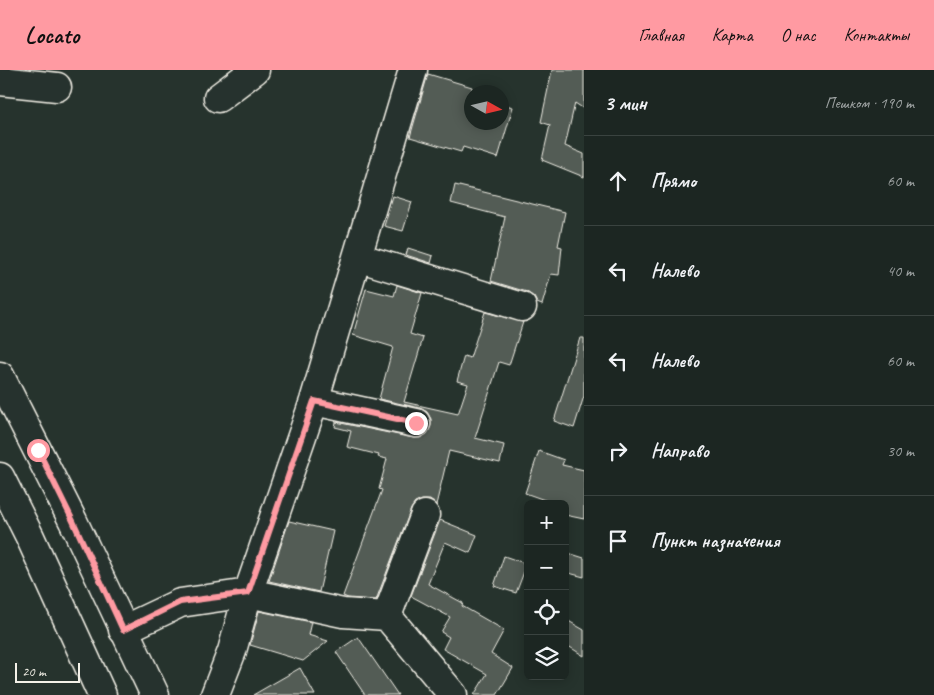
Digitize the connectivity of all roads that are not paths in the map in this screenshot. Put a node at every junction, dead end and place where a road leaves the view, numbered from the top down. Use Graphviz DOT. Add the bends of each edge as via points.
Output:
graph roads {
  1 [pos="255,70"];
  2 [pos="413,70"];
  3 [pos="0,81"];
  4 [pos="57,86"];
  5 [pos="218,98"];
  6 [pos="357,257"];
  7 [pos="522,307"];
  8 [pos="0,376"];
  9 [pos="314,401"];
  10 [pos="416,423"];
  11 [pos="0,476"];
  12 [pos="7,512"];
  13 [pos="425,515"];
  14 [pos="248,593"];
  15 [pos="387,616"];
  16 [pos="123,630"];
  17 [pos="102,695"];
  18 [pos="155,695"];
  19 [pos="215,695"];
  20 [pos="453,695"];
  1 -- 5 [label="main road"];
  2 -- 6 [label="main road"];
  3 -- 4 [label="main road"];
  6 -- 7 [label="main road"];
  6 -- 9 [label="main road"];
  8 -- 16 [label="main road" via="73,521"];
  9 -- 10 [label="main road"];
  9 -- 14 [label="main road"];
  11 -- 12 [label="main road"];
  12 -- 17 [label="main road" via="30,538"];
  13 -- 15 [label="main road"];
  14 -- 15 [label="main road" via="343,613"];
  14 -- 16 [label="main road" via="180,602"];
  14 -- 19 [label="main road" via="232,651"];
  15 -- 20 [label="main road"];
  16 -- 18 [label="main road"];
}
